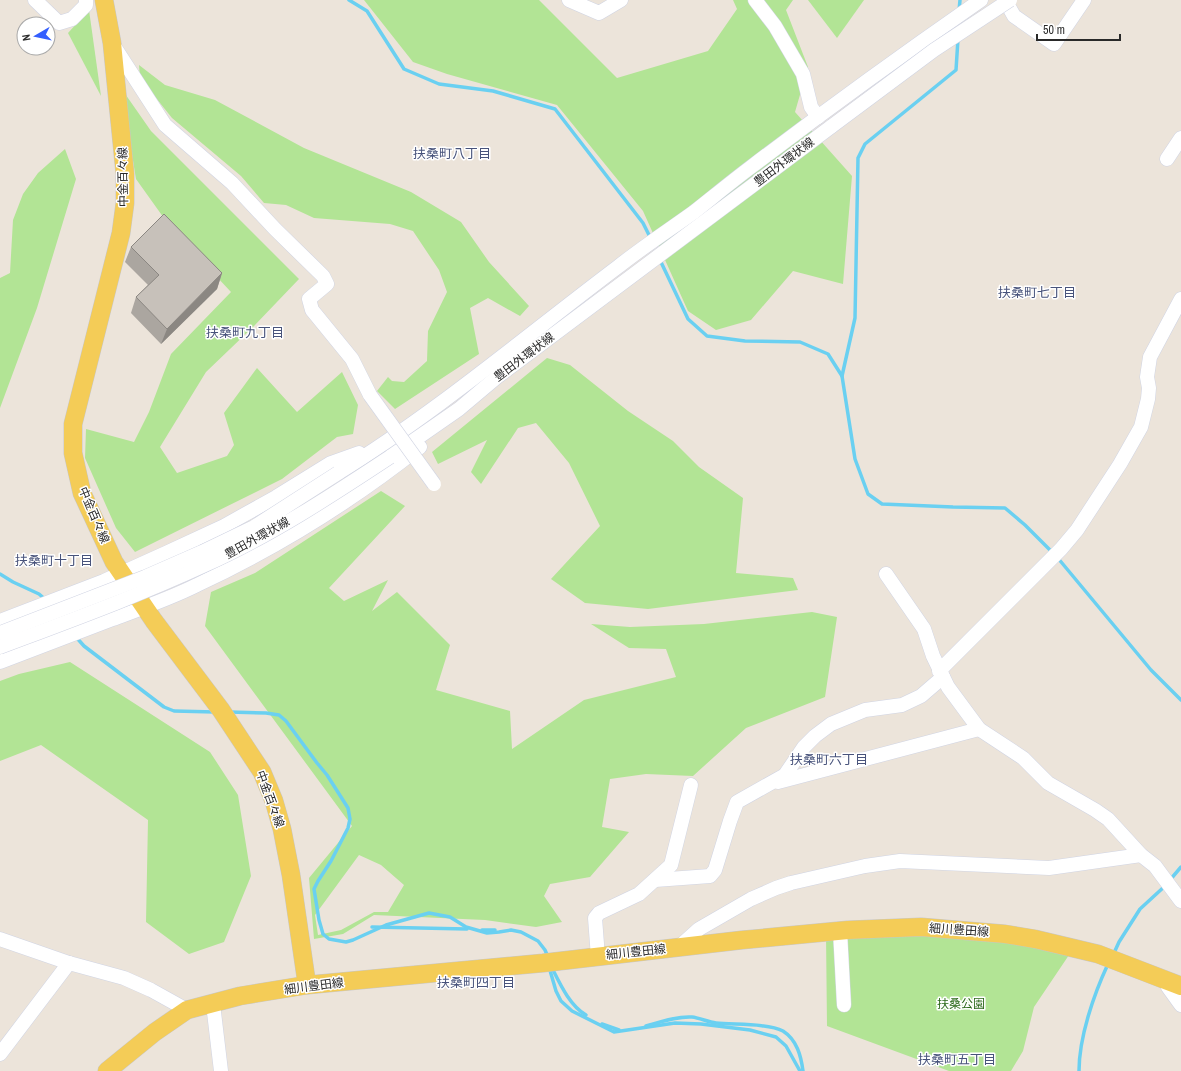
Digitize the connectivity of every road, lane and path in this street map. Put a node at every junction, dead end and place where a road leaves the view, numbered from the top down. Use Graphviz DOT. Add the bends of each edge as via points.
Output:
graph roads {
  1 [pos="35,0"];
  2 [pos="86,0"];
  3 [pos="104,0"];
  4 [pos="569,0"];
  5 [pos="621,0"];
  6 [pos="755,0"];
  7 [pos="981,0"];
  8 [pos="1005,0"];
  9 [pos="1010,0"];
  10 [pos="1084,0"];
  11 [pos="112,43"];
  12 [pos="818,117"];
  13 [pos="1181,138"];
  14 [pos="1167,159"];
  15 [pos="1181,299"];
  16 [pos="535,340"];
  17 [pos="459,409"];
  18 [pos="386,451"];
  19 [pos="434,484"];
  20 [pos="121,573"];
  21 [pos="886,574"];
  22 [pos="145,607"];
  23 [pos="0,621"];
  24 [pos="0,633"];
  25 [pos="0,647"];
  26 [pos="0,662"];
  27 [pos="941,674"];
  28 [pos="979,729"];
  29 [pos="691,785"];
  30 [pos="765,786"];
  31 [pos="1141,855"];
  32 [pos="656,880"];
  33 [pos="1181,901"];
  34 [pos="840,931"];
  35 [pos="0,940"];
  36 [pos="679,947"];
  37 [pos="598,956"];
  38 [pos="69,963"];
  39 [pos="1174,983"];
  40 [pos="307,985"];
  41 [pos="213,1004"];
  42 [pos="1181,1004"];
  43 [pos="844,1005"];
  44 [pos="187,1010"];
  45 [pos="0,1054"];
  46 [pos="107,1071"];
  47 [pos="221,1071"];
  1 -- 2 [label="street" via="59,23 72,19 86,5"];
  3 -- 11 [label="main road, 中金百々線"];
  4 -- 5 [label="street" via="599,13"];
  6 -- 12 [label="street" via="775,26 803,74 812,107"];
  7 -- 12 [label="street, 豊田外環状線"];
  8 -- 10 [label="street" via="1014,16 1054,44"];
  9 -- 16 [label="street, 豊田外環状線, bridge" via="934,50 704,222"];
  11 -- 19 [label="street, bridge" via="165,125 232,182 275,229 324,276 327,284 309,299 312,310 352,359 370,395"];
  11 -- 20 [label="main road, 中金百々線" via="125,174 125,202 121,233 73,424 73,453 82,493"];
  12 -- 16 [label="street, 豊田外環状線" via="620,265"];
  13 -- 14 [label="street"];
  15 -- 27 [label="street" via="1150,357 1147,377 1148,399 1141,427 1120,464 1061,550"];
  16 -- 17 [label="street, 豊田外環状線"];
  16 -- 18 [label="street, 豊田外環状線"];
  17 -- 18 [label="street, 豊田外環状線"];
  17 -- 22 [label="street" via="418,449 384,476 334,509 263,552 197,586"];
  18 -- 20 [label="street" via="331,463 224,526"];
  18 -- 24 [label="street, 豊田外環状線, bridge" via="338,473 254,527 145,578"];
  18 -- 25 [label="street, 豊田外環状線, bridge" via="289,520 245,546 143,592"];
  20 -- 22 [label="main road, 中金百々線"];
  20 -- 23 [label="street"];
  21 -- 27 [label="street" via="924,629"];
  22 -- 26 [label="street"];
  22 -- 40 [label="main road, 中金百々線" via="221,710 262,772 282,829"];
  27 -- 28 [label="street"];
  27 -- 30 [label="street" via="921,696 902,704 865,710 831,724 804,748 785,775"];
  28 -- 30 [label="street"];
  28 -- 31 [label="street" via="1023,758 1048,783 1108,819"];
  29 -- 32 [label="street" via="671,865"];
  30 -- 32 [label="street" via="737,802 715,870 710,876"];
  31 -- 33 [label="street" via="1155,866"];
  31 -- 36 [label="street" via="1048,868 900,861 865,866 776,888 751,899 699,929"];
  32 -- 37 [label="street" via="639,894 599,913 596,918"];
  34 -- 36 [label="main road, 細川豊田線"];
  34 -- 39 [label="main road, 細川豊田線" via="921,927 981,931 1036,939 1098,954"];
  34 -- 43 [label="street"];
  35 -- 38 [label="street"];
  36 -- 37 [label="main road, 細川豊田線"];
  37 -- 40 [label="main road, 細川豊田線"];
  38 -- 44 [label="street" via="124,978"];
  38 -- 45 [label="street"];
  39 -- 42 [label="street" via="1168,987"];
  40 -- 41 [label="main road, 細川豊田線" via="240,996"];
  41 -- 44 [label="main road, 細川豊田線"];
  41 -- 47 [label="street"];
  44 -- 46 [label="main road, 細川豊田線"];
}
